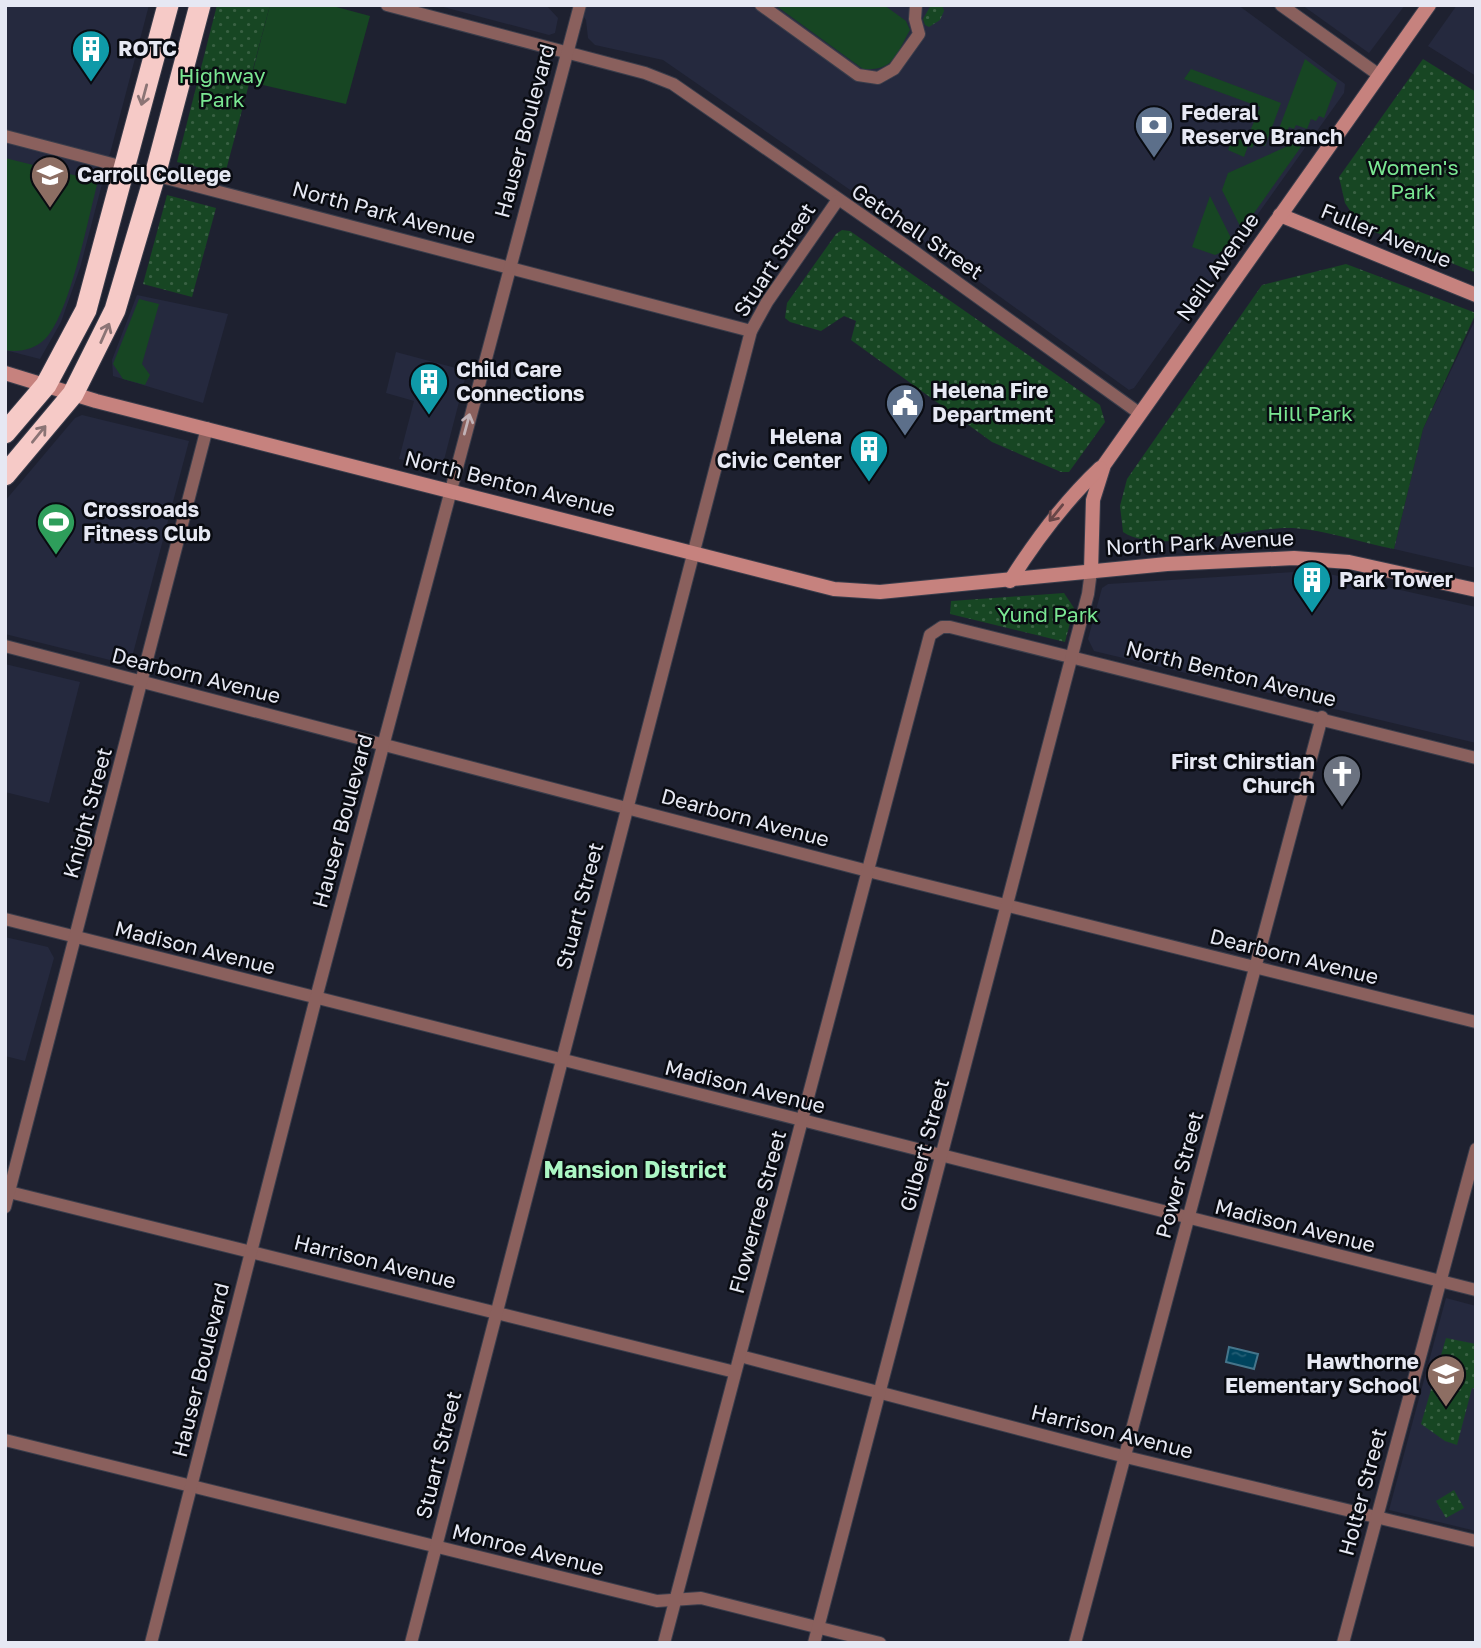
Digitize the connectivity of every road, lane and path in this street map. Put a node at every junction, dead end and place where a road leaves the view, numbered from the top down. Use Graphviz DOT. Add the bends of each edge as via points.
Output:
graph roads {
  1 [pos="168,5"];
  2 [pos="200,5"];
  3 [pos="387,5"];
  4 [pos="761,5"];
  5 [pos="1281,5"];
  6 [pos="1429,5"];
  7 [pos="917,6"];
  8 [pos="577,7"];
  9 [pos="565,52"];
  10 [pos="1379,75"];
  11 [pos="5,136"];
  12 [pos="125,168"];
  13 [pos="155,175"];
  14 [pos="837,201"];
  15 [pos="1280,215"];
  16 [pos="508,268"];
  17 [pos="1476,295"];
  18 [pos="751,331"];
  19 [pos="5,373"];
  20 [pos="46,385"];
  21 [pos="73,394"];
  22 [pos="1139,413"];
  23 [pos="207,428"];
  24 [pos="5,433"];
  25 [pos="1104,465"];
  26 [pos="5,475"];
  27 [pos="449,490"];
  28 [pos="694,553"];
  29 [pos="1091,571"];
  30 [pos="1010,581"];
  31 [pos="1476,590"];
  32 [pos="934,631"];
  33 [pos="5,646"];
  34 [pos="1073,656"];
  35 [pos="142,682"];
  36 [pos="1322,717"];
  37 [pos="383,743"];
  38 [pos="1476,758"];
  39 [pos="626,806"];
  40 [pos="868,871"];
  41 [pos="1008,906"];
  42 [pos="5,919"];
  43 [pos="74,939"];
  44 [pos="1256,967"];
  45 [pos="316,998"];
  46 [pos="1476,1023"];
  47 [pos="560,1060"];
  48 [pos="802,1122"];
  49 [pos="1476,1149"];
  50 [pos="942,1157"];
  51 [pos="7,1191"];
  52 [pos="5,1207"];
  53 [pos="1187,1218"];
  54 [pos="250,1252"];
  55 [pos="1440,1282"];
  56 [pos="1476,1290"];
  57 [pos="495,1311"];
  58 [pos="740,1356"];
  59 [pos="735,1372"];
  60 [pos="881,1392"];
  61 [pos="5,1440"];
  62 [pos="1126,1457"];
  63 [pos="191,1487"];
  64 [pos="1377,1517"];
  65 [pos="1476,1541"];
  66 [pos="436,1547"];
  67 [pos="676,1601"];
  68 [pos="818,1627"];
  69 [pos="152,1643"];
  70 [pos="411,1643"];
  71 [pos="664,1643"];
  72 [pos="814,1643"];
  73 [pos="880,1643"];
  74 [pos="1075,1643"];
  75 [pos="1343,1643"];
  1 -- 12 [label="highway, one-way"];
  2 -- 13 [label="highway"];
  3 -- 9 [label="street, Getchell Street"];
  4 -- 7 [label="street" via="858,75 878,78 894,69 919,34"];
  5 -- 10 [label="street"];
  6 -- 10 [label="main road, Neill Avenue"];
  8 -- 9 [label="street, Hauser Boulevard"];
  9 -- 14 [label="street, Getchell Street" via="673,84"];
  9 -- 16 [label="street, Hauser Boulevard"];
  10 -- 15 [label="main road, Neill Avenue"];
  11 -- 12 [label="street, North Park Avenue"];
  12 -- 13 [label="street, North Park Avenue"];
  12 -- 20 [label="highway" via="86,310"];
  13 -- 16 [label="street, North Park Avenue"];
  21 -- 13 [label="highway, one-way" via="115,310"];
  14 -- 18 [label="street, Stuart Street"];
  14 -- 22 [label="street, Getchell Street"];
  15 -- 17 [label="main road, Fuller Avenue"];
  15 -- 22 [label="main road, Neill Avenue"];
  16 -- 18 [label="street, North Park Avenue"];
  27 -- 16 [label="street, Hauser Boulevard, one-way"];
  18 -- 28 [label="street, Stuart Street"];
  19 -- 20 [label="main road, North Benton Avenue"];
  20 -- 21 [label="main road, North Benton Avenue"];
  20 -- 24 [label="highway"];
  21 -- 23 [label="main road, North Benton Avenue"];
  26 -- 21 [label="highway, one-way"];
  22 -- 25 [label="main road, Neill Avenue"];
  23 -- 27 [label="main road, North Benton Avenue"];
  23 -- 35 [label="street, Knight Street"];
  25 -- 29 [label="main road, Neill Avenue" via="1093,500"];
  25 -- 30 [label="main road, one-way" via="1051,519"];
  27 -- 28 [label="main road, North Benton Avenue"];
  27 -- 37 [label="street, Hauser Boulevard"];
  28 -- 30 [label="main road, North Benton Avenue" via="807,583 859,591"];
  28 -- 39 [label="street, Stuart Street"];
  29 -- 30 [label="main road, North Park Avenue"];
  29 -- 31 [label="main road, North Park Avenue" via="1294,558 1349,562"];
  29 -- 34 [label="street, North Park Avenue"];
  32 -- 34 [label="street, North Benton Avenue" via="950,627"];
  32 -- 40 [label="street, Flowerree Street" via="926,642"];
  33 -- 35 [label="street, Dearborn Avenue"];
  34 -- 36 [label="street, North Benton Avenue"];
  34 -- 41 [label="street, Gilbert Street"];
  35 -- 37 [label="street, Dearborn Avenue"];
  35 -- 43 [label="street, Knight Street"];
  36 -- 38 [label="street, North Benton Avenue"];
  36 -- 44 [label="street, Power Street"];
  37 -- 39 [label="street, Dearborn Avenue"];
  37 -- 45 [label="street, Hauser Boulevard"];
  39 -- 40 [label="street, Dearborn Avenue"];
  39 -- 47 [label="street, Stuart Street"];
  40 -- 41 [label="street, Dearborn Avenue"];
  40 -- 48 [label="street, Flowerree Street"];
  41 -- 44 [label="street, Dearborn Avenue"];
  41 -- 50 [label="street, Gilbert Street"];
  42 -- 43 [label="street, Madison Avenue"];
  43 -- 45 [label="street, Madison Avenue"];
  43 -- 51 [label="street, Knight Street"];
  44 -- 46 [label="street, Dearborn Avenue"];
  44 -- 53 [label="street, Power Street"];
  45 -- 47 [label="street, Madison Avenue"];
  45 -- 54 [label="street, Hauser Boulevard"];
  47 -- 48 [label="street, Madison Avenue"];
  47 -- 57 [label="street, Stuart Street"];
  48 -- 50 [label="street, Madison Avenue"];
  48 -- 58 [label="street, Flowerree Street"];
  49 -- 55 [label="street, Holter Street"];
  50 -- 53 [label="street, Madison Avenue"];
  50 -- 60 [label="street, Gilbert Street"];
  51 -- 52 [label="street, Knight Street"];
  51 -- 54 [label="street, Harrison Avenue"];
  53 -- 55 [label="street, Madison Avenue"];
  53 -- 62 [label="street, Power Street"];
  54 -- 57 [label="street, Harrison Avenue"];
  54 -- 63 [label="street, Hauser Boulevard"];
  55 -- 56 [label="street, Madison Avenue"];
  55 -- 64 [label="street, Holter Street"];
  57 -- 59 [label="street, Harrison Avenue"];
  57 -- 66 [label="street, Stuart Street"];
  58 -- 59 [label="street, Flowerree Street"];
  58 -- 60 [label="street, Harrison Avenue"];
  59 -- 67 [label="street, Flowerree Street"];
  60 -- 62 [label="street, Harrison Avenue"];
  60 -- 68 [label="street, Gilbert Street"];
  61 -- 63 [label="street, Monroe Avenue"];
  62 -- 64 [label="street, Harrison Avenue"];
  62 -- 74 [label="street, Power Street"];
  63 -- 66 [label="street, Monroe Avenue"];
  63 -- 69 [label="street, Hauser Boulevard"];
  64 -- 65 [label="street, Harrison Avenue"];
  64 -- 75 [label="street, Holter Street"];
  66 -- 67 [label="street, Monroe Avenue" via="657,1601"];
  66 -- 70 [label="street, Stuart Street"];
  67 -- 68 [label="street, Monroe Avenue" via="701,1598"];
  67 -- 71 [label="street, Flowerree Street"];
  68 -- 72 [label="street, Gilbert Street"];
  68 -- 73 [label="street, Monroe Avenue"];
}
